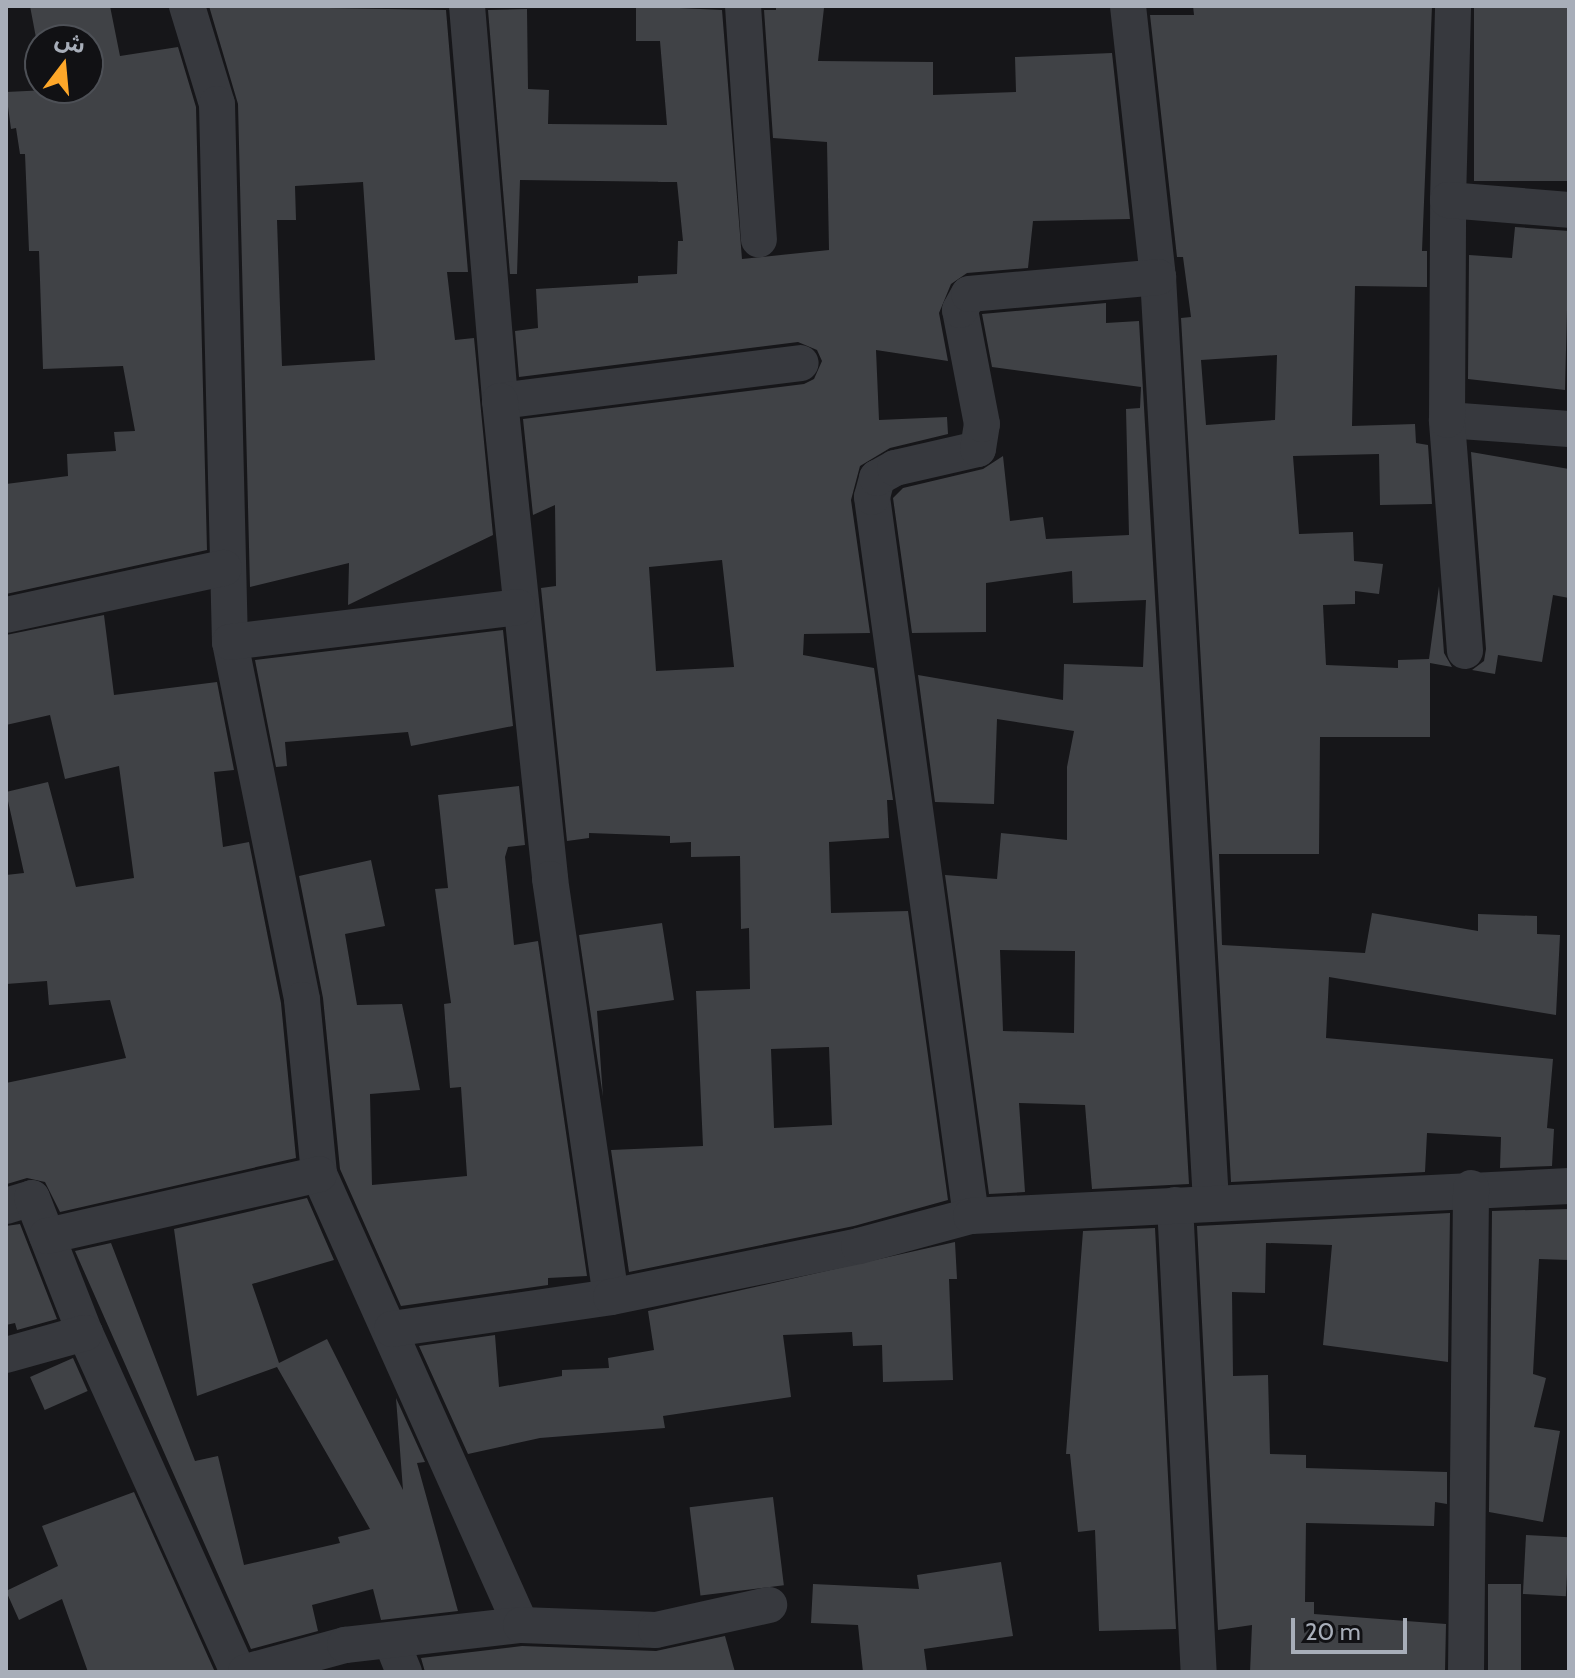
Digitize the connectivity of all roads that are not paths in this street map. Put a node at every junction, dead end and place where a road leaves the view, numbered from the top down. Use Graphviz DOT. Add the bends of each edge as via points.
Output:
graph roads {
  1 [pos="187,6"];
  2 [pos="467,6"];
  3 [pos="743,6"];
  4 [pos="1128,6"];
  5 [pos="1453,6"];
  6 [pos="1448,200"];
  7 [pos="1569,210"];
  8 [pos="759,239"];
  9 [pos="1158,277"];
  10 [pos="801,363"];
  11 [pos="500,401"];
  12 [pos="1447,420"];
  13 [pos="1569,429"];
  14 [pos="224,568"];
  15 [pos="518,607"];
  16 [pos="6,615"];
  17 [pos="230,642"];
  18 [pos="1465,651"];
  19 [pos="319,1174"];
  20 [pos="1569,1186"];
  21 [pos="1471,1188"];
  22 [pos="1211,1203"];
  23 [pos="1175,1205"];
  24 [pos="6,1206"];
  25 [pos="971,1216"];
  26 [pos="47,1236"];
  27 [pos="611,1297"];
  28 [pos="392,1329"];
  29 [pos="85,1333"];
  30 [pos="6,1355"];
  31 [pos="769,1605"];
  32 [pos="521,1625"];
  33 [pos="397,1656"];
  34 [pos="238,1672"];
  35 [pos="246,1672"];
  36 [pos="1199,1672"];
  37 [pos="1466,1672"];
  1 -- 14 [label="street" via="217,104 226,373"];
  2 -- 11 [label="street"];
  3 -- 8 [label="street"];
  4 -- 9 [label="street"];
  5 -- 6 [label="street"];
  6 -- 7 [label="street"];
  6 -- 12 [label="street"];
  9 -- 22 [label="street"];
  9 -- 25 [label="street" via="969,294 960,310 982,424 978,449 895,468 877,478 872,497"];
  10 -- 11 [label="street"];
  11 -- 15 [label="street"];
  12 -- 13 [label="street"];
  12 -- 18 [label="street"];
  14 -- 16 [label="street"];
  14 -- 17 [label="street"];
  15 -- 17 [label="street"];
  15 -- 27 [label="street" via="550,879"];
  17 -- 19 [label="street" via="302,1000"];
  19 -- 26 [label="street"];
  19 -- 28 [label="street"];
  20 -- 21 [label="street"];
  21 -- 22 [label="street"];
  21 -- 37 [label="street"];
  22 -- 23 [label="street"];
  23 -- 25 [label="street"];
  23 -- 36 [label="street"];
  24 -- 26 [label="street" via="32,1198"];
  25 -- 27 [label="street" via="859,1246"];
  26 -- 29 [label="street"];
  27 -- 28 [label="street"];
  28 -- 32 [label="street"];
  29 -- 30 [label="street"];
  29 -- 34 [label="street"];
  31 -- 32 [label="street" via="656,1630"];
  32 -- 33 [label="street"];
  33 -- 35 [label="street" via="345,1645"];
}
